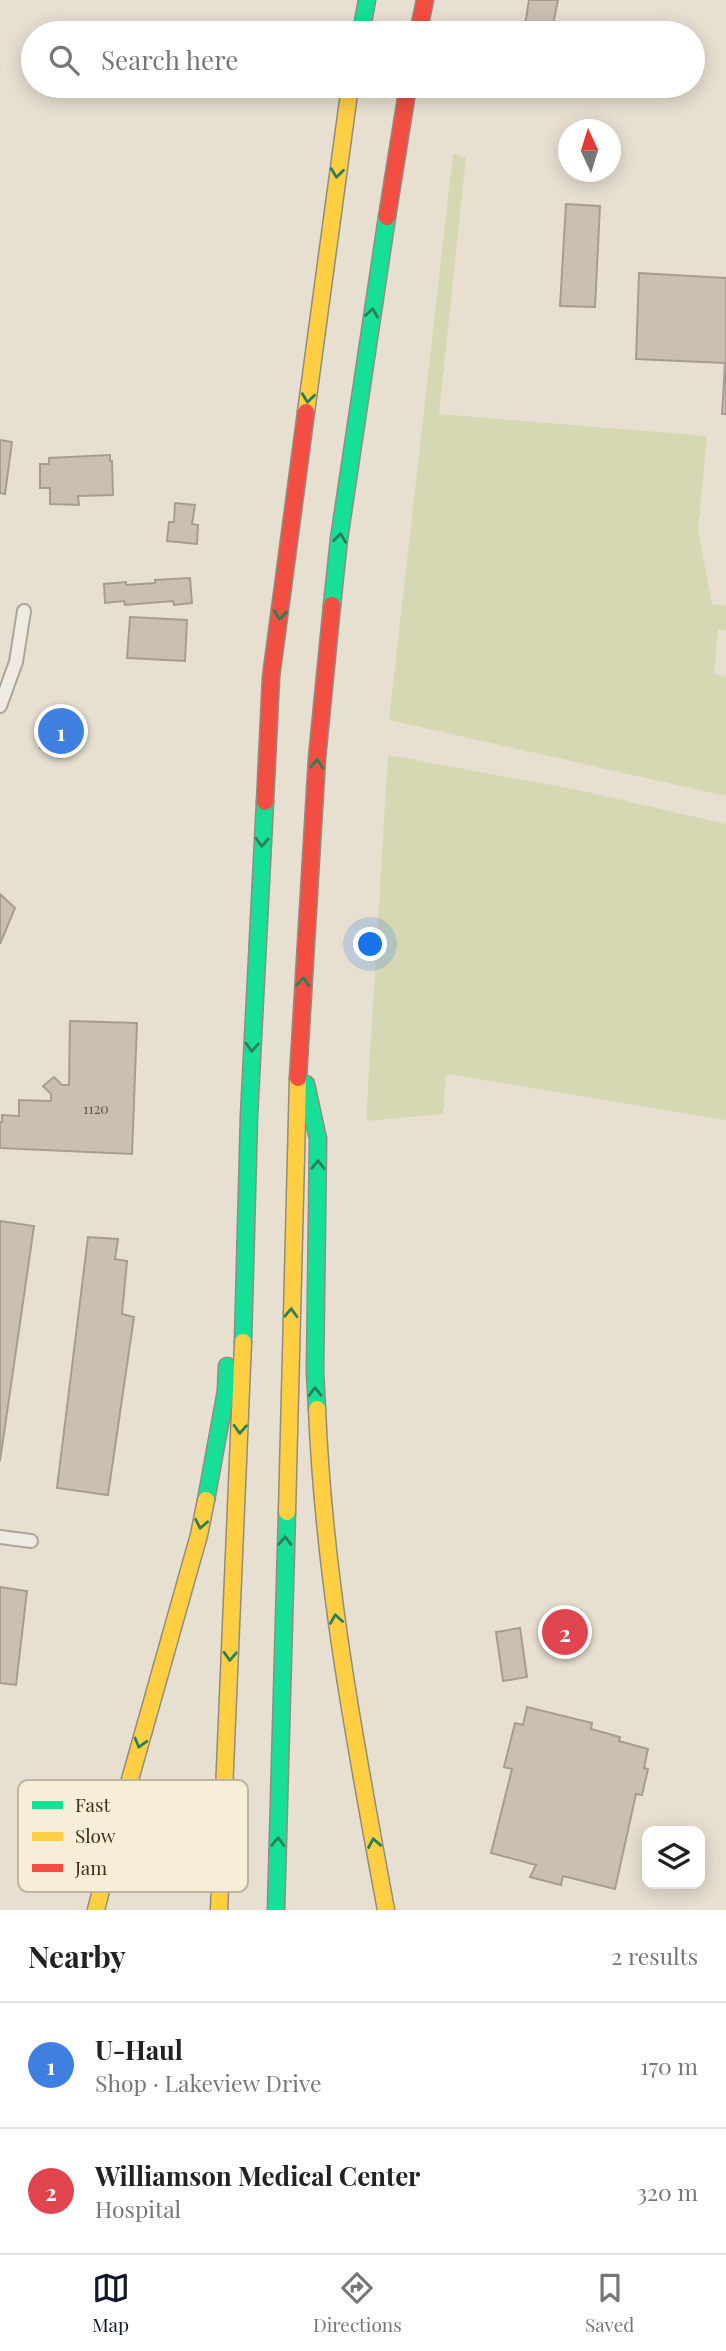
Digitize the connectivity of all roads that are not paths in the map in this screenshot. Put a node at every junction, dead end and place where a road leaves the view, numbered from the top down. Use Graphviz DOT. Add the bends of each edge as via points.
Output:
graph roads {
  1 [pos="367,0"];
  2 [pos="425,0"];
  3 [pos="363,21"];
  4 [pos="421,21"];
  5 [pos="348,98"];
  6 [pos="406,98"];
  7 [pos="24,611"];
  8 [pos="0,706"];
  9 [pos="299,1050"];
  10 [pos="249,1116"];
  11 [pos="0,1537"];
  12 [pos="31,1541"];
  13 [pos="130,1780"];
  14 [pos="225,1780"];
  15 [pos="101,1892"];
  16 [pos="220,1892"];
  17 [pos="96,1910"];
  18 [pos="219,1910"];
  19 [pos="276,1910"];
  20 [pos="386,1910"];
  1 -- 3 [label="highway"];
  2 -- 4 [label="highway"];
  5 -- 10 [label="highway, one-way" via="271,677"];
  9 -- 6 [label="highway, one-way" via="317,758 339,539"];
  7 -- 8 [label="street" via="16,662"];
  19 -- 9 [label="highway, one-way"];
  20 -- 9 [label="highway, one-way" via="331,1590 315,1372 318,1139"];
  10 -- 13 [label="highway, one-way" via="230,1278 226,1391 199,1535"];
  10 -- 14 [label="highway, one-way"];
  11 -- 12 [label="street"];
  15 -- 17 [label="highway, one-way"];
  16 -- 18 [label="highway, one-way"];
}
